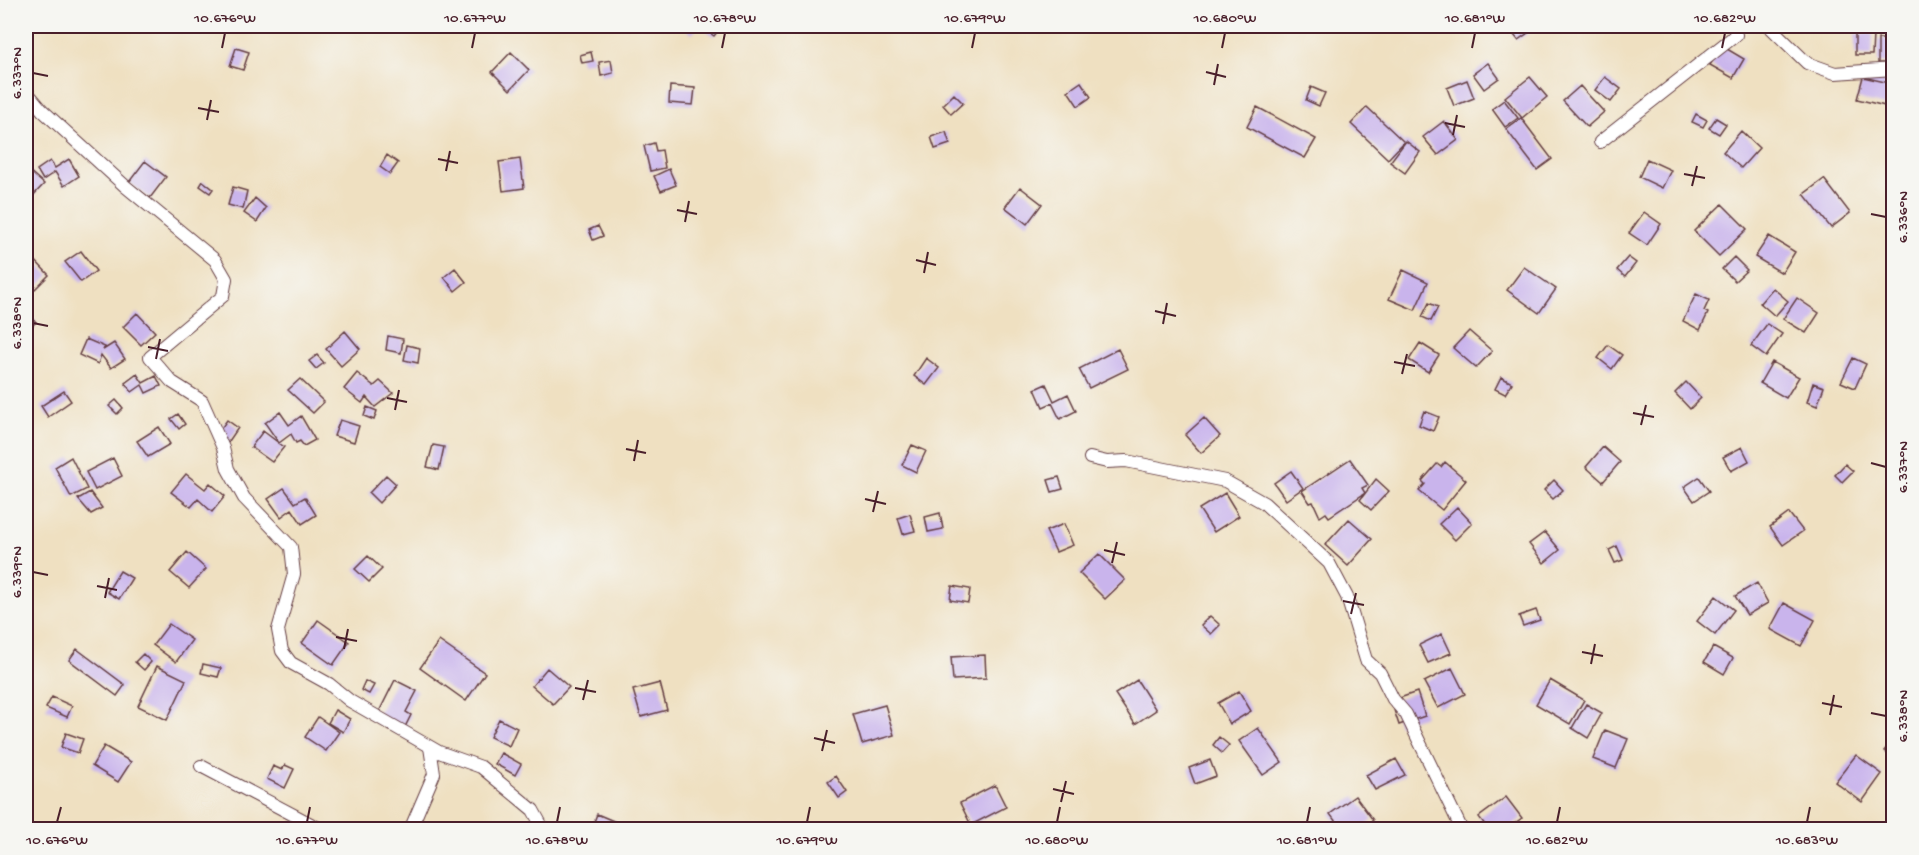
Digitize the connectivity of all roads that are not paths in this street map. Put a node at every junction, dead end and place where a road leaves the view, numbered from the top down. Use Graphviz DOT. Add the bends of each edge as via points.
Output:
graph roads {
  1 [pos="1734,26"];
  2 [pos="1769,26"];
  3 [pos="1893,69"];
  4 [pos="26,91"];
  5 [pos="1600,142"];
  6 [pos="1090,458"];
  7 [pos="430,747"];
  8 [pos="201,766"];
  9 [pos="322,830"];
  10 [pos="410,830"];
  11 [pos="544,830"];
  12 [pos="1462,830"];
  1 -- 5 [label="street" via="1736,35"];
  2 -- 3 [label="street" via="1807,63 1835,73"];
  4 -- 7 [label="street" via="124,186 215,260 226,279 222,296 150,357 172,382 202,401 228,469 244,498 291,547 294,574 278,630 282,651 291,663"];
  6 -- 12 [label="street" via="1126,461 1225,481 1264,503 1329,563 1347,597 1366,660 1380,673 1406,714"];
  7 -- 10 [label="street" via="435,774"];
  7 -- 11 [label="street" via="481,766 533,810"];
  8 -- 9 [label="street"];
}
